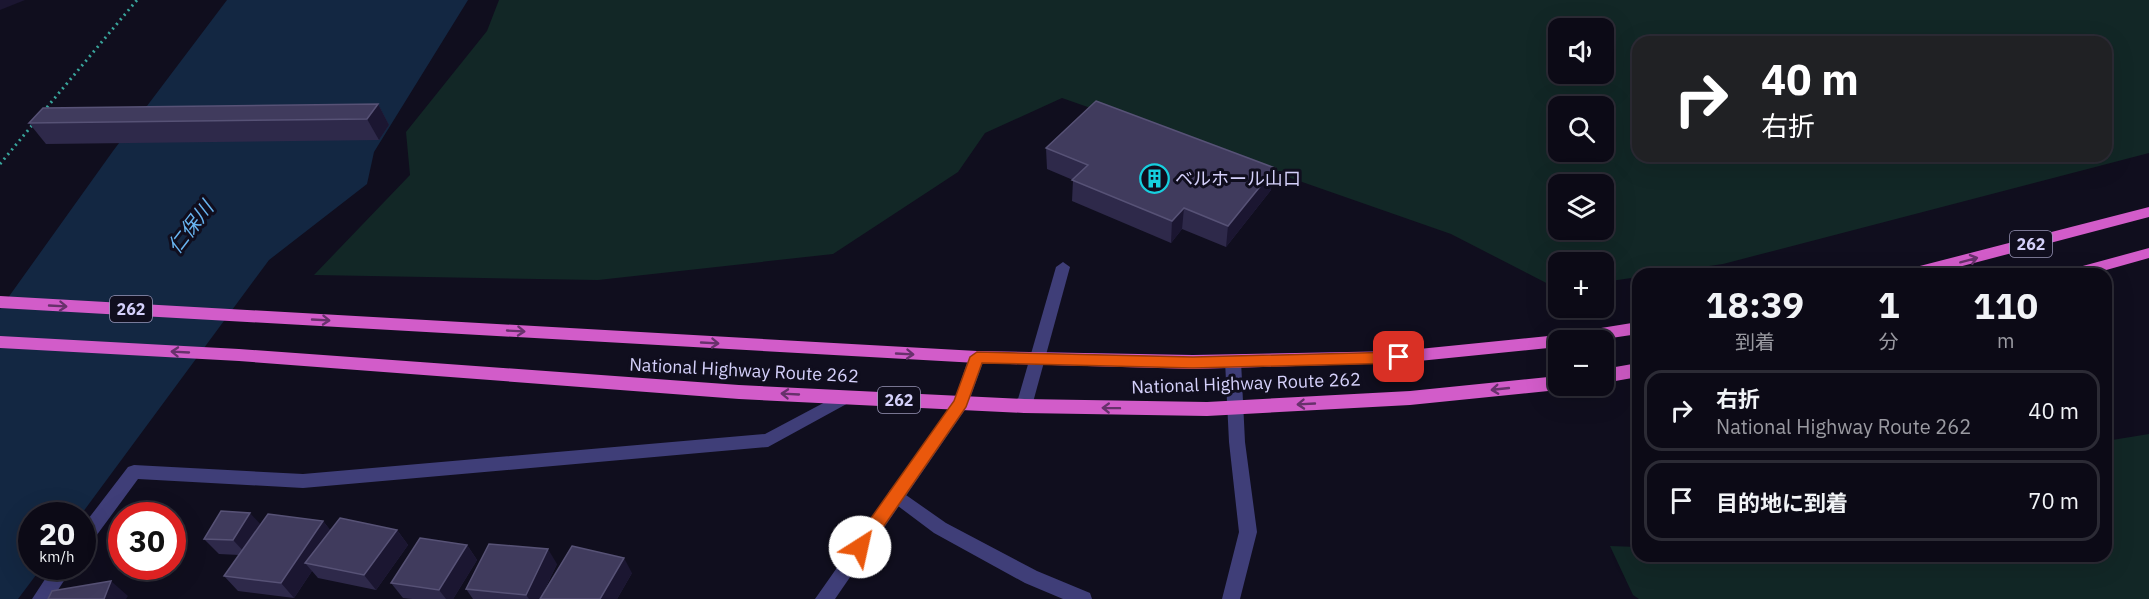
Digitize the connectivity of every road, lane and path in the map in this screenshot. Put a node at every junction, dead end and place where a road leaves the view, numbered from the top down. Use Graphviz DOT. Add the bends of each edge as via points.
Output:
graph roads {
  1 [pos="137,0"];
  2 [pos="0,164"];
  3 [pos="2149,212"];
  4 [pos="2149,254"];
  5 [pos="1064,267"];
  6 [pos="1935,268"];
  7 [pos="2096,268"];
  8 [pos="0,302"];
  9 [pos="1632,329"];
  10 [pos="1614,332"];
  11 [pos="0,342"];
  12 [pos="1548,342"];
  13 [pos="977,357"];
  14 [pos="1038,358"];
  15 [pos="1233,362"];
  16 [pos="1632,371"];
  17 [pos="1614,374"];
  18 [pos="1548,384"];
  19 [pos="846,397"];
  20 [pos="961,403"];
  21 [pos="1024,406"];
  22 [pos="1234,408"];
  23 [pos="896,495"];
  24 [pos="96,523"];
  25 [pos="55,580"];
  26 [pos="41,599"];
  27 [pos="824,599"];
  28 [pos="1083,599"];
  29 [pos="1232,599"];
  1 -- 2 [label="path"];
  6 -- 3 [label="highway, 262, one-way"];
  4 -- 7 [label="highway"];
  5 -- 14 [label="street"];
  8 -- 13 [label="highway, National Highway Route 262 / 262, one-way"];
  9 -- 10 [label="highway, National Highway Route 262 / 262"];
  19 -- 11 [label="highway, National Highway Route 262 / 262, one-way"];
  12 -- 15 [label="highway, National Highway Route 262 / 262" via="1399,357"];
  13 -- 14 [label="highway, National Highway Route 262 / 262"];
  13 -- 20 [label="street"];
  14 -- 15 [label="highway, National Highway Route 262 / 262"];
  14 -- 21 [label="street"];
  15 -- 22 [label="street"];
  16 -- 17 [label="highway"];
  18 -- 22 [label="highway, National Highway Route 262 / 262, one-way" via="1410,399"];
  19 -- 20 [label="highway, National Highway Route 262 / 262"];
  19 -- 24 [label="street" via="768,440 303,481 134,472"];
  20 -- 21 [label="highway, National Highway Route 262 / 262"];
  20 -- 23 [label="street"];
  22 -- 21 [label="highway, National Highway Route 262 / 262, one-way"];
  22 -- 29 [label="street" via="1248,532"];
  23 -- 27 [label="street"];
  23 -- 28 [label="street" via="940,528 1031,577"];
  25 -- 26 [label="street"];
}
